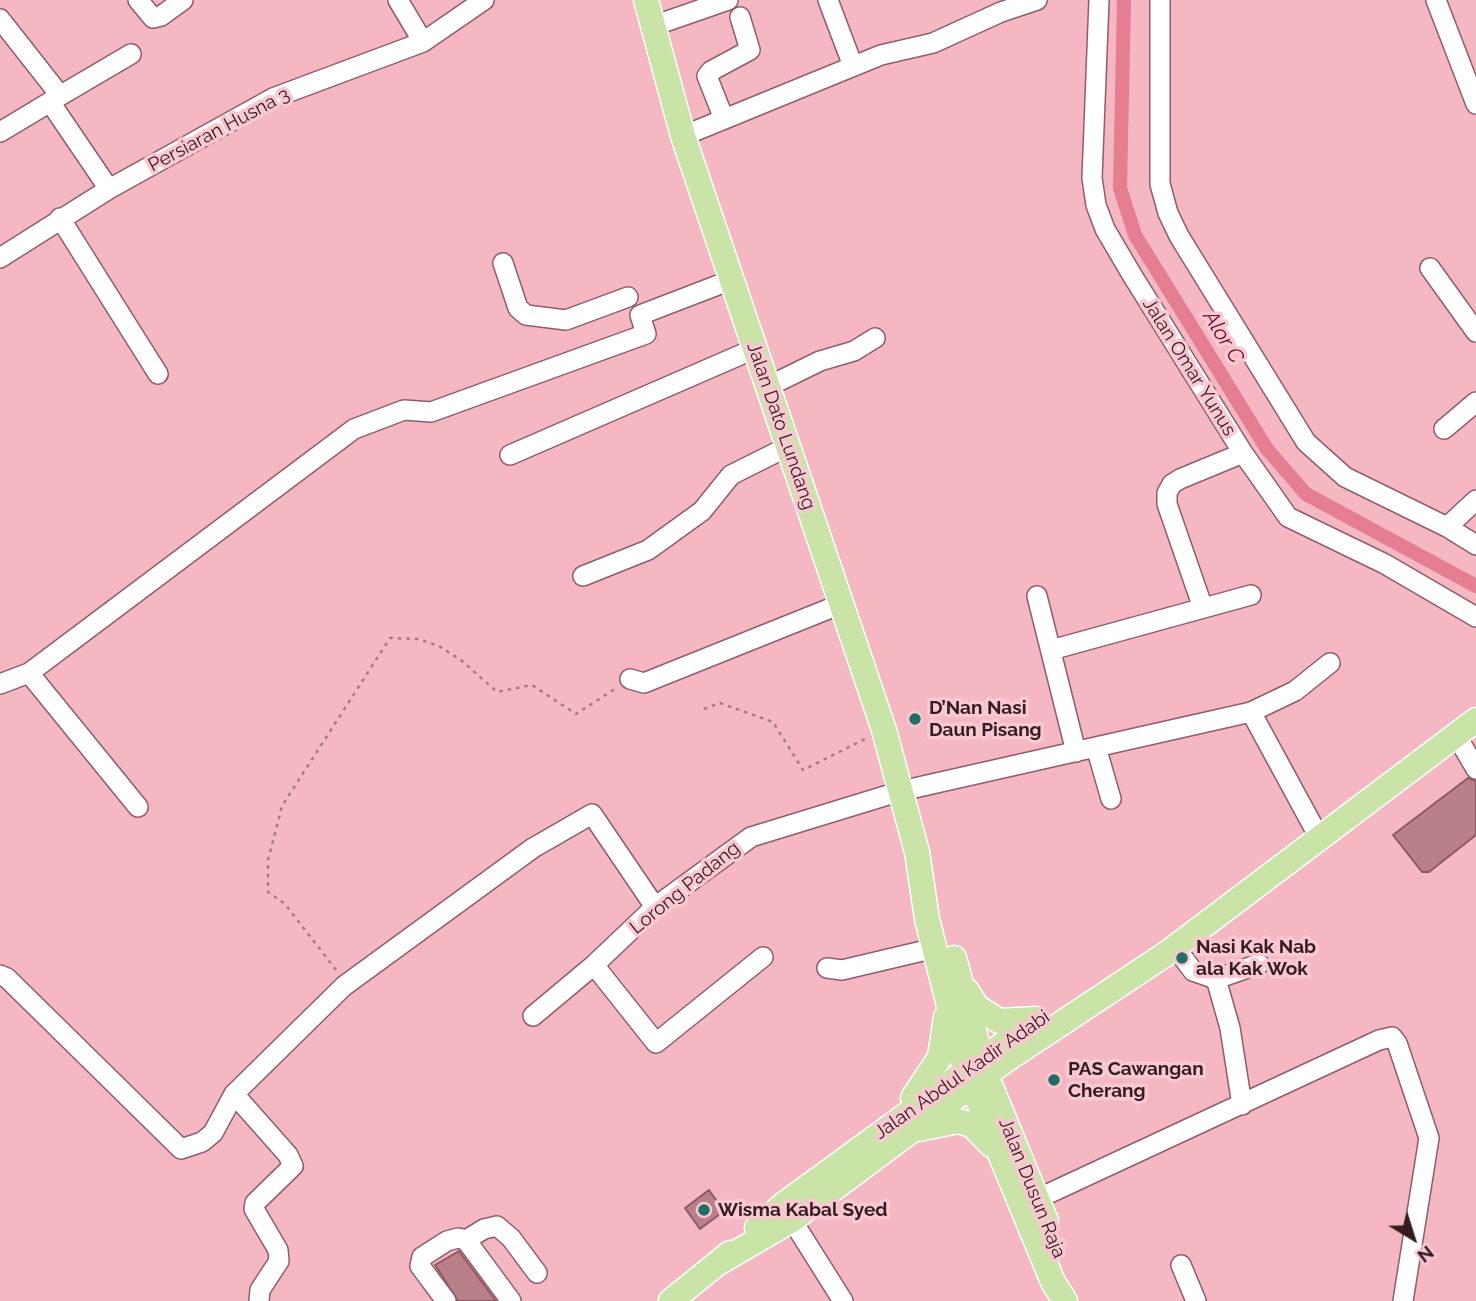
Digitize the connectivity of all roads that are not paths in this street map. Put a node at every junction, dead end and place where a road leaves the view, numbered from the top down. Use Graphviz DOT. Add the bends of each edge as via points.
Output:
graph roads {
  1 [pos="138,0"];
  2 [pos="183,0"];
  3 [pos="398,0"];
  4 [pos="484,0"];
  5 [pos="646,0"];
  6 [pos="728,0"];
  7 [pos="828,0"];
  8 [pos="1037,0"];
  9 [pos="1099,0"];
  10 [pos="1160,0"];
  11 [pos="1441,1"];
  12 [pos="740,17"];
  13 [pos="0,19"];
  14 [pos="653,26"];
  15 [pos="423,42"];
  16 [pos="131,54"];
  17 [pos="853,66"];
  18 [pos="55,98"];
  19 [pos="1476,104"];
  20 [pos="724,119"];
  21 [pos="0,132"];
  22 [pos="683,136"];
  23 [pos="109,189"];
  24 [pos="60,218"];
  25 [pos="0,258"];
  26 [pos="503,263"];
  27 [pos="1430,268"];
  28 [pos="731,280"];
  29 [pos="628,297"];
  30 [pos="1473,324"];
  31 [pos="875,338"];
  32 [pos="754,349"];
  33 [pos="158,374"];
  34 [pos="767,387"];
  35 [pos="1476,402"];
  36 [pos="1444,429"];
  37 [pos="787,447"];
  38 [pos="1243,453"];
  39 [pos="510,455"];
  40 [pos="1476,500"];
  41 [pos="1447,527"];
  42 [pos="1476,545"];
  43 [pos="583,576"];
  44 [pos="1251,595"];
  45 [pos="1037,596"];
  46 [pos="841,604"];
  47 [pos="1203,608"];
  48 [pos="1476,617"];
  49 [pos="1051,650"];
  50 [pos="1330,663"];
  51 [pos="29,673"];
  52 [pos="630,679"];
  53 [pos="0,684"];
  54 [pos="1251,712"];
  55 [pos="1470,728"];
  56 [pos="1096,747"];
  57 [pos="1076,752"];
  58 [pos="1476,769"];
  59 [pos="901,791"];
  60 [pos="1111,799"];
  61 [pos="138,807"];
  62 [pos="1320,839"];
  63 [pos="917,852"];
  64 [pos="655,907"];
  65 [pos="1220,911"];
  66 [pos="1175,947"];
  67 [pos="935,948"];
  68 [pos="763,957"];
  69 [pos="1259,964"];
  70 [pos="594,965"];
  71 [pos="827,968"];
  72 [pos="0,975"];
  73 [pos="1216,979"];
  74 [pos="953,988"];
  75 [pos="533,1016"];
  76 [pos="1043,1025"];
  77 [pos="975,1072"];
  78 [pos="234,1094"];
  79 [pos="1242,1105"];
  80 [pos="1006,1125"];
  81 [pos="899,1129"];
  82 [pos="1000,1157"];
  83 [pos="1037,1199"];
  84 [pos="792,1220"];
  85 [pos="466,1240"];
  86 [pos="720,1262"];
  87 [pos="1181,1265"];
  88 [pos="537,1273"];
  89 [pos="259,1301"];
  90 [pos="446,1301"];
  91 [pos="511,1301"];
  92 [pos="671,1301"];
  93 [pos="843,1301"];
  94 [pos="1065,1301"];
  95 [pos="1076,1301"];
  96 [pos="1196,1301"];
  97 [pos="1403,1301"];
  1 -- 2 [label="street" via="153,18"];
  3 -- 15 [label="street"];
  4 -- 15 [label="street, Persiaran Husna 3"];
  5 -- 14 [label="main road, Jalan Dato Lundang"];
  6 -- 14 [label="street"];
  7 -- 17 [label="street"];
  8 -- 17 [label="street" via="933,43"];
  9 -- 38 [label="street, Jalan Omar Yunus" via="1092,178 1096,205 1132,275"];
  10 -- 41 [label="street" via="1160,184 1179,236 1306,442 1345,477"];
  11 -- 19 [label="street"];
  12 -- 20 [label="street" via="750,50 707,76"];
  13 -- 18 [label="street"];
  14 -- 22 [label="main road, Jalan Dato Lundang"];
  15 -- 23 [label="street, Persiaran Husna 3" via="273,98"];
  16 -- 18 [label="street"];
  17 -- 20 [label="street"];
  18 -- 21 [label="street"];
  18 -- 23 [label="street"];
  20 -- 22 [label="street"];
  22 -- 28 [label="main road, Jalan Dato Lundang"];
  23 -- 24 [label="street, Persiaran Husna 3"];
  24 -- 25 [label="street, Persiaran Husna 3"];
  24 -- 33 [label="street"];
  26 -- 29 [label="street" via="518,308 526,315 566,320"];
  27 -- 30 [label="street"];
  28 -- 32 [label="main road, Jalan Dato Lundang"];
  28 -- 51 [label="street" via="640,315 646,334 431,412 407,409 354,429"];
  31 -- 34 [label="street"];
  32 -- 34 [label="main road, Jalan Dato Lundang"];
  32 -- 39 [label="street"];
  34 -- 37 [label="main road, Jalan Dato Lundang"];
  35 -- 36 [label="street"];
  37 -- 43 [label="street" via="731,475 702,511 648,550"];
  37 -- 46 [label="main road, Jalan Dato Lundang"];
  38 -- 47 [label="street" via="1180,479 1167,493"];
  38 -- 48 [label="street, Jalan Omar Yunus" via="1289,517 1385,564"];
  40 -- 41 [label="street"];
  41 -- 42 [label="street"];
  44 -- 47 [label="street"];
  45 -- 49 [label="street"];
  46 -- 52 [label="street" via="644,683"];
  46 -- 59 [label="main road, Jalan Dato Lundang"];
  47 -- 49 [label="street"];
  49 -- 57 [label="street"];
  50 -- 54 [label="street, Lorong Padang" via="1295,691"];
  51 -- 53 [label="street"];
  51 -- 61 [label="street"];
  54 -- 56 [label="street, Lorong Padang"];
  54 -- 62 [label="street"];
  55 -- 58 [label="street"];
  55 -- 62 [label="main road, Jalan Abdul Kadir Adabi"];
  56 -- 57 [label="street, Lorong Padang"];
  56 -- 60 [label="street"];
  57 -- 59 [label="street, Lorong Padang"];
  59 -- 63 [label="main road, Jalan Dato Lundang"];
  59 -- 64 [label="street, Lorong Padang" via="751,838"];
  62 -- 65 [label="main road, Jalan Abdul Kadir Adabi"];
  63 -- 67 [label="main road, Jalan Dato Lundang"];
  63 -- 74 [label="main road, Jalan Dato Lundang" via="944,916"];
  64 -- 70 [label="street, Lorong Padang"];
  64 -- 78 [label="street" via="592,814 533,848 347,984"];
  65 -- 66 [label="main road, Jalan Abdul Kadir Adabi"];
  65 -- 76 [label="main road, Jalan Abdul Kadir Adabi" via="1157,944"];
  66 -- 73 [label="street" via="1193,971"];
  66 -- 76 [label="main road, Jalan Abdul Kadir Adabi"];
  67 -- 71 [label="street" via="842,970"];
  67 -- 74 [label="main road, Jalan Dato Lundang"];
  68 -- 70 [label="street" via="656,1043"];
  69 -- 73 [label="street"];
  70 -- 75 [label="street, Lorong Padang"];
  72 -- 78 [label="street" via="181,1149 213,1133"];
  73 -- 79 [label="street" via="1230,1028"];
  74 -- 76 [label="main road" via="988,1016"];
  74 -- 77 [label="main road, Jalan Dato Lundang"];
  74 -- 81 [label="main road" via="940,1057"];
  76 -- 77 [label="main road, Jalan Abdul Kadir Adabi"];
  76 -- 80 [label="main road" via="1007,1076"];
  77 -- 80 [label="main road, Jalan Dusun Raja"];
  77 -- 81 [label="main road, Jalan Abdul Kadir Adabi"];
  77 -- 82 [label="main road, Jalan Dusun Raja"];
  78 -- 89 [label="street" via="293,1166 254,1209 278,1250 279,1261"];
  79 -- 83 [label="street"];
  79 -- 97 [label="street" via="1385,1037 1397,1043 1429,1138"];
  80 -- 83 [label="main road, Jalan Dusun Raja"];
  81 -- 82 [label="main road" via="958,1121 972,1125"];
  81 -- 84 [label="main road, Jalan Abdul Kadir Adabi"];
  81 -- 86 [label="main road, Jalan Abdul Kadir Adabi" via="783,1205"];
  82 -- 94 [label="main road, Jalan Dusun Raja"];
  83 -- 95 [label="main road, Jalan Dusun Raja"];
  84 -- 86 [label="main road, Jalan Abdul Kadir Adabi"];
  84 -- 93 [label="street"];
  85 -- 88 [label="street" via="497,1226 512,1238"];
  85 -- 90 [label="street" via="447,1241 422,1257 420,1266"];
  85 -- 91 [label="street"];
  86 -- 92 [label="main road, Jalan Abdul Kadir Adabi"];
  87 -- 96 [label="street"];
}
